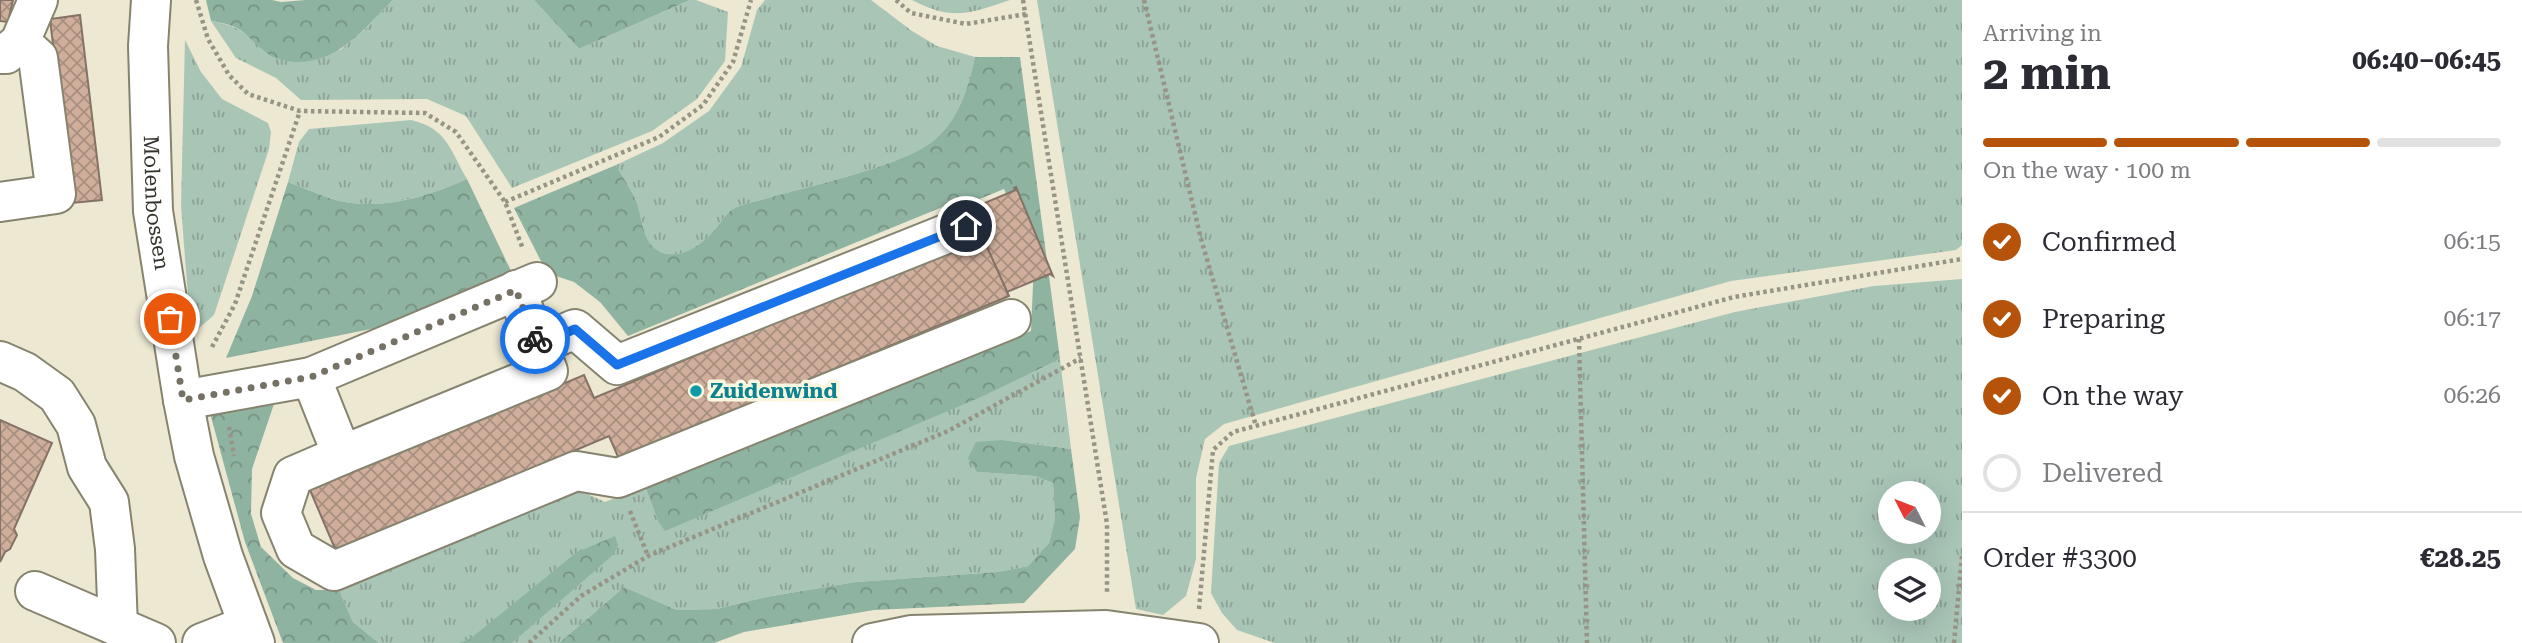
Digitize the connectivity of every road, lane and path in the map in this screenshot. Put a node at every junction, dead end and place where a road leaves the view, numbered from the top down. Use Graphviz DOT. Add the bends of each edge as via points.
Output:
graph roads {
  1 [pos="38,0"];
  2 [pos="151,0"];
  3 [pos="196,0"];
  4 [pos="751,0"];
  5 [pos="896,0"];
  6 [pos="1023,0"];
  7 [pos="1144,0"];
  8 [pos="1026,13"];
  9 [pos="10,48"];
  10 [pos="299,111"];
  11 [pos="0,202"];
  12 [pos="505,202"];
  13 [pos="966,226"];
  14 [pos="1962,259"];
  15 [pos="526,286"];
  16 [pos="1011,318"];
  17 [pos="1579,339"];
  18 [pos="538,345"];
  19 [pos="209,352"];
  20 [pos="1081,358"];
  21 [pos="0,361"];
  22 [pos="311,377"];
  23 [pos="183,400"];
  24 [pos="1255,426"];
  25 [pos="342,455"];
  26 [pos="618,478"];
  27 [pos="648,556"];
  28 [pos="1962,556"];
  29 [pos="35,591"];
  30 [pos="118,627"];
  31 [pos="1106,630"];
  32 [pos="251,634"];
  33 [pos="1198,642"];
  34 [pos="156,643"];
  35 [pos="202,643"];
  36 [pos="529,643"];
  37 [pos="872,643"];
  38 [pos="1587,643"];
  39 [pos="1954,643"];
  1 -- 9 [label="street"];
  2 -- 23 [label="street, Molenbossen" via="153,211"];
  3 -- 10 [label="path" via="208,39 229,75 248,94"];
  4 -- 12 [label="path" via="733,62 703,105 659,137"];
  5 -- 8 [label="path" via="911,13 965,24"];
  6 -- 8 [label="path"];
  7 -- 24 [label="path" via="1201,239"];
  8 -- 20 [label="path"];
  9 -- 11 [label="street" via="38,58 56,194"];
  10 -- 12 [label="path" via="425,113 456,132"];
  10 -- 19 [label="path" via="235,304"];
  12 -- 15 [label="path"];
  13 -- 18 [label="street" via="617,365 575,329"];
  14 -- 17 [label="path" via="1734,297"];
  15 -- 18 [label="street"];
  15 -- 22 [label="street"];
  16 -- 26 [label="street"];
  17 -- 24 [label="path"];
  17 -- 38 [label="path"];
  18 -- 25 [label="street" via="548,371"];
  20 -- 27 [label="path" via="948,430"];
  20 -- 31 [label="path" via="1107,524"];
  21 -- 30 [label="street" via="57,395 76,425 87,467 109,502"];
  22 -- 23 [label="street"];
  22 -- 25 [label="street"];
  23 -- 32 [label="street, Molenbossen" via="223,556"];
  24 -- 33 [label="path" via="1233,432 1213,450"];
  25 -- 26 [label="street" via="293,476 281,513 296,550 334,571 576,471"];
  26 -- 27 [label="path"];
  27 -- 36 [label="path" via="581,596"];
  28 -- 39 [label="path"];
  29 -- 30 [label="street"];
  30 -- 34 [label="street"];
  31 -- 33 [label="street"];
  31 -- 37 [label="street" via="911,635"];
  32 -- 35 [label="street"];
}
